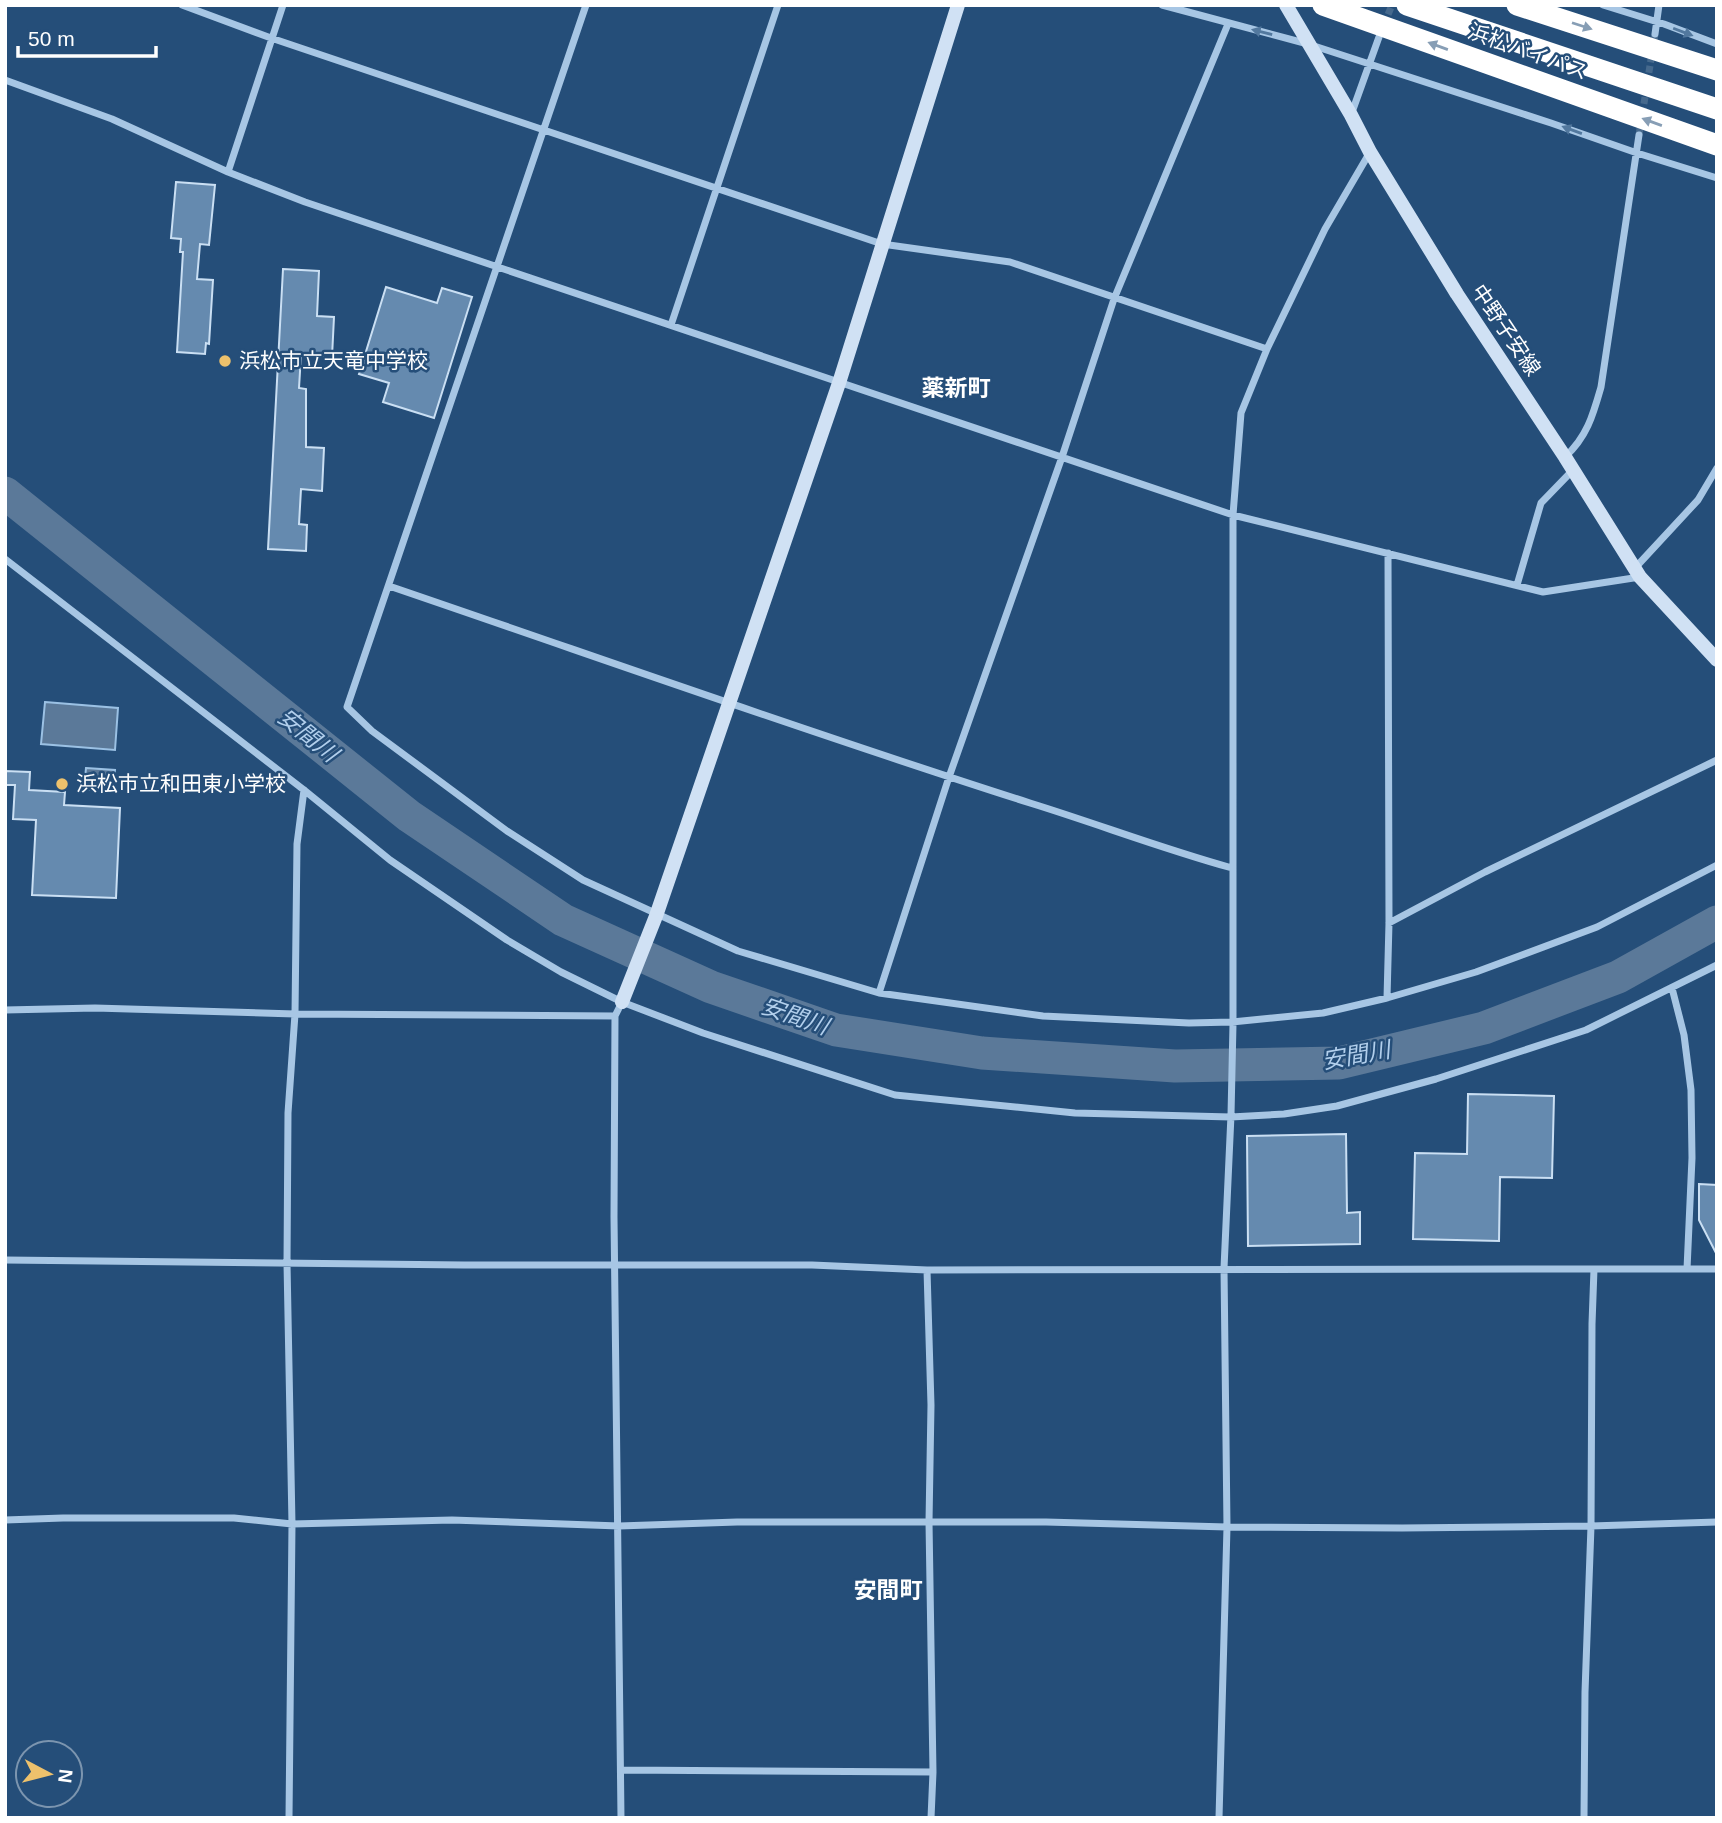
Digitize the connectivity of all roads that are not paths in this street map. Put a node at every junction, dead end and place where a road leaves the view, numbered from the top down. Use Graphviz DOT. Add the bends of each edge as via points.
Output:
graph roads {
  1 [pos="183,5"];
  2 [pos="283,5"];
  3 [pos="586,5"];
  4 [pos="778,5"];
  5 [pos="958,5"];
  6 [pos="1163,5"];
  7 [pos="1286,5"];
  8 [pos="1323,5"];
  9 [pos="1407,5"];
  10 [pos="1517,5"];
  11 [pos="1603,5"];
  12 [pos="1659,5"];
  13 [pos="1657,22"];
  14 [pos="1228,24"];
  15 [pos="1655,34"];
  16 [pos="1379,37"];
  17 [pos="271,38"];
  18 [pos="1308,44"];
  19 [pos="1717,44"];
  20 [pos="1368,64"];
  21 [pos="1717,70"];
  22 [pos="5,80"];
  23 [pos="1717,109"];
  24 [pos="1351,115"];
  25 [pos="545,130"];
  26 [pos="1639,135"];
  27 [pos="1717,145"];
  28 [pos="1370,152"];
  29 [pos="1637,153"];
  30 [pos="228,172"];
  31 [pos="1717,178"];
  32 [pos="716,188"];
  33 [pos="882,244"];
  34 [pos="498,268"];
  35 [pos="1114,299"];
  36 [pos="671,325"];
  37 [pos="1267,349"];
  38 [pos="839,383"];
  39 [pos="1062,457"];
  40 [pos="1565,457"];
  41 [pos="1717,468"];
  42 [pos="1572,471"];
  43 [pos="1233,515"];
  44 [pos="1388,553"];
  45 [pos="5,559"];
  46 [pos="1637,572"];
  47 [pos="1517,585"];
  48 [pos="389,586"];
  49 [pos="1717,660"];
  50 [pos="731,702"];
  51 [pos="1717,760"];
  52 [pos="949,777"];
  53 [pos="304,790"];
  54 [pos="1717,865"];
  55 [pos="1231,868"];
  56 [pos="657,916"];
  57 [pos="1389,923"];
  58 [pos="1717,965"];
  59 [pos="1672,988"];
  60 [pos="879,993"];
  61 [pos="1387,998"];
  62 [pos="620,1006"];
  63 [pos="5,1010"];
  64 [pos="295,1014"];
  65 [pos="1233,1023"];
  66 [pos="1231,1116"];
  67 [pos="5,1260"];
  68 [pos="287,1263"];
  69 [pos="615,1265"];
  70 [pos="1224,1268"];
  71 [pos="1594,1269"];
  72 [pos="1687,1269"];
  73 [pos="1717,1269"];
  74 [pos="927,1270"];
  75 [pos="5,1520"];
  76 [pos="929,1522"];
  77 [pos="1717,1522"];
  78 [pos="292,1524"];
  79 [pos="619,1526"];
  80 [pos="1591,1526"];
  81 [pos="1227,1527"];
  82 [pos="621,1770"];
  83 [pos="933,1772"];
  84 [pos="289,1818"];
  85 [pos="621,1818"];
  86 [pos="932,1818"];
  87 [pos="1219,1818"];
  88 [pos="1584,1818"];
  1 -- 17 [label="street"];
  2 -- 17 [label="street"];
  3 -- 25 [label="street"];
  4 -- 32 [label="street"];
  5 -- 33 [label="street"];
  6 -- 14 [label="street"];
  7 -- 18 [label="street, 中野子安線"];
  27 -- 8 [label="highway, 浜松バイパス, one-way"];
  9 -- 23 [label="highway, 浜松バイパス"];
  10 -- 21 [label="highway, one-way"];
  11 -- 13 [label="street"];
  12 -- 13 [label="street"];
  13 -- 15 [label="street"];
  13 -- 19 [label="street, one-way"];
  18 -- 14 [label="street, one-way"];
  14 -- 35 [label="street"];
  16 -- 20 [label="street"];
  17 -- 25 [label="street"];
  17 -- 30 [label="street"];
  18 -- 20 [label="street"];
  18 -- 24 [label="street, 中野子安線"];
  20 -- 24 [label="street"];
  29 -- 20 [label="street, one-way"];
  22 -- 30 [label="street" via="112,119"];
  24 -- 28 [label="street, 中野子安線"];
  25 -- 32 [label="street"];
  25 -- 34 [label="street"];
  26 -- 29 [label="street"];
  28 -- 37 [label="street" via="1325,229"];
  28 -- 40 [label="street, 中野子安線" via="1457,295"];
  29 -- 31 [label="street"];
  29 -- 40 [label="street" via="1601,387 1591,423 1580,444"];
  30 -- 34 [label="street"];
  32 -- 33 [label="street"];
  32 -- 36 [label="street"];
  33 -- 35 [label="street" via="1010,262"];
  33 -- 38 [label="street"];
  34 -- 36 [label="street"];
  34 -- 48 [label="street"];
  35 -- 37 [label="street"];
  35 -- 39 [label="street"];
  36 -- 38 [label="street"];
  37 -- 43 [label="street" via="1241,413"];
  38 -- 39 [label="street"];
  38 -- 50 [label="street"];
  39 -- 43 [label="street"];
  39 -- 52 [label="street"];
  40 -- 42 [label="street, 中野子安線"];
  41 -- 46 [label="street" via="1698,500"];
  42 -- 46 [label="street, 中野子安線"];
  42 -- 47 [label="street" via="1541,503"];
  43 -- 44 [label="street"];
  43 -- 55 [label="street"];
  44 -- 47 [label="street"];
  44 -- 57 [label="street"];
  45 -- 53 [label="street"];
  46 -- 47 [label="street" via="1543,592"];
  46 -- 49 [label="street, 中野子安線"];
  48 -- 50 [label="street"];
  48 -- 56 [label="street" via="347,707 372,731 507,831 583,880"];
  50 -- 52 [label="street"];
  50 -- 56 [label="street"];
  51 -- 57 [label="street"];
  52 -- 55 [label="street"];
  52 -- 60 [label="street"];
  53 -- 62 [label="street" via="390,860 507,940"];
  53 -- 64 [label="street" via="297,844"];
  54 -- 61 [label="street" via="1597,927 1476,972"];
  55 -- 65 [label="street"];
  56 -- 60 [label="street" via="738,951"];
  56 -- 62 [label="street"];
  57 -- 61 [label="street"];
  58 -- 59 [label="street"];
  59 -- 66 [label="street" via="1586,1030 1436,1079 1337,1106"];
  59 -- 72 [label="street" via="1691,1090"];
  60 -- 65 [label="street" via="1043,1016"];
  61 -- 65 [label="street" via="1323,1013"];
  62 -- 64 [label="street"];
  62 -- 66 [label="street" via="895,1095 1075,1113"];
  62 -- 69 [label="street"];
  63 -- 64 [label="street"];
  64 -- 68 [label="street" via="288,1113"];
  65 -- 66 [label="street"];
  66 -- 70 [label="street"];
  67 -- 68 [label="street"];
  68 -- 69 [label="street"];
  68 -- 78 [label="street"];
  69 -- 74 [label="street"];
  69 -- 79 [label="street"];
  70 -- 71 [label="street"];
  70 -- 74 [label="street"];
  70 -- 81 [label="street"];
  71 -- 72 [label="street"];
  71 -- 80 [label="street"];
  72 -- 73 [label="street"];
  74 -- 76 [label="street"];
  75 -- 78 [label="street" via="234,1518"];
  76 -- 79 [label="street"];
  76 -- 81 [label="street"];
  76 -- 83 [label="street"];
  77 -- 80 [label="street"];
  78 -- 79 [label="street" via="452,1520"];
  78 -- 84 [label="street"];
  79 -- 82 [label="street"];
  80 -- 81 [label="street"];
  80 -- 88 [label="street"];
  81 -- 87 [label="street"];
  82 -- 83 [label="street"];
  82 -- 85 [label="street"];
  83 -- 86 [label="street"];
}
